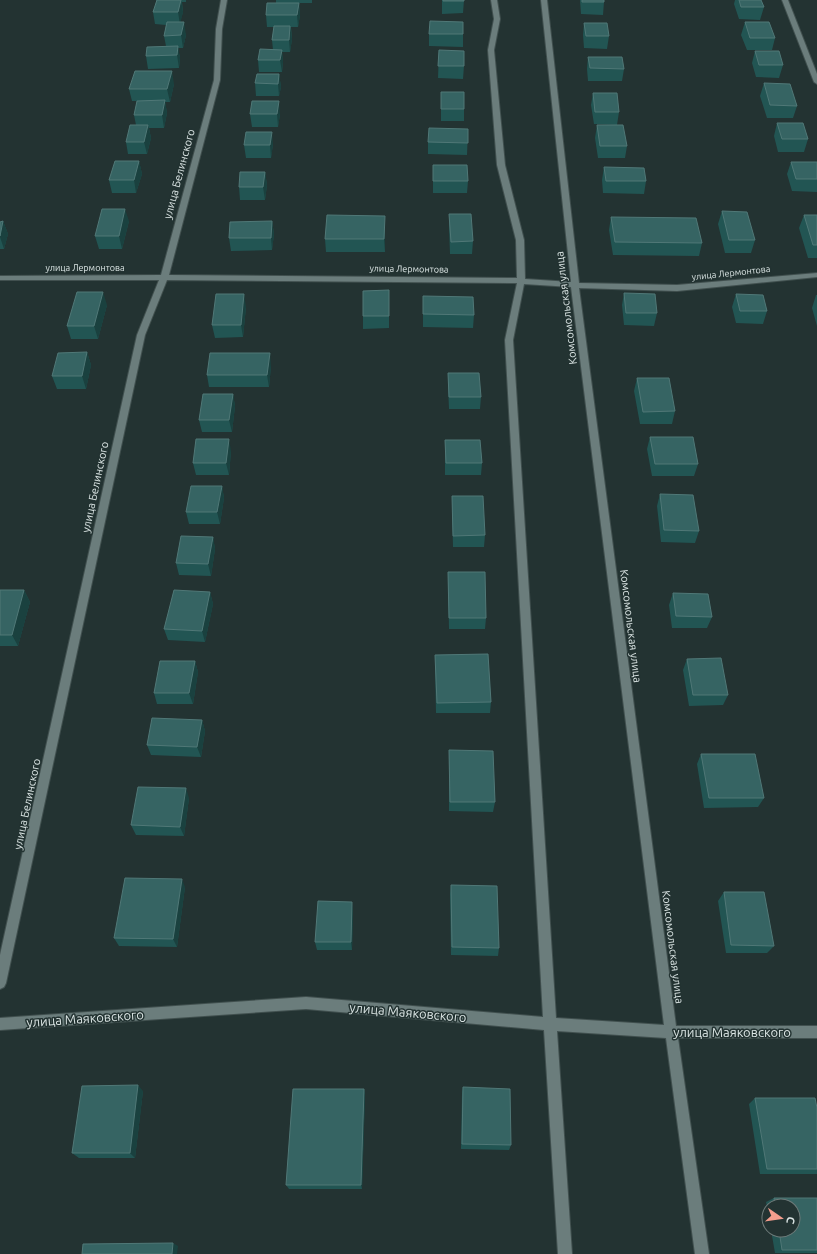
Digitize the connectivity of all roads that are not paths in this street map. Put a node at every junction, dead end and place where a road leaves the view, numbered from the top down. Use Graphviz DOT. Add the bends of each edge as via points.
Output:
graph roads {
  1 [pos="224,0"];
  2 [pos="494,0"];
  3 [pos="544,0"];
  4 [pos="785,0"];
  5 [pos="817,82"];
  6 [pos="817,275"];
  7 [pos="164,277"];
  8 [pos="0,278"];
  9 [pos="521,281"];
  10 [pos="575,285"];
  11 [pos="0,983"];
  12 [pos="0,1024"];
  13 [pos="550,1024"];
  14 [pos="671,1032"];
  15 [pos="817,1032"];
  16 [pos="565,1254"];
  17 [pos="702,1254"];
  1 -- 7 [label="street, улица Белинского" via="219,29 217,80"];
  2 -- 9 [label="street" via="497,19 491,50 501,165 520,240"];
  3 -- 10 [label="street, Комсомольская улица"];
  4 -- 5 [label="street"];
  6 -- 10 [label="street, улица Лермонтова" via="676,288"];
  7 -- 8 [label="street, улица Лермонтова"];
  7 -- 9 [label="street, улица Лермонтова"];
  7 -- 11 [label="street, улица Белинского" via="141,336"];
  9 -- 10 [label="street, улица Лермонтова"];
  9 -- 13 [label="street" via="509,340"];
  10 -- 14 [label="street, Комсомольская улица"];
  12 -- 13 [label="street, улица Маяковского" via="306,1003"];
  13 -- 14 [label="street, улица Маяковского"];
  13 -- 16 [label="street"];
  14 -- 15 [label="street, улица Маяковского"];
  14 -- 17 [label="street, Комсомольская улица"];
}
